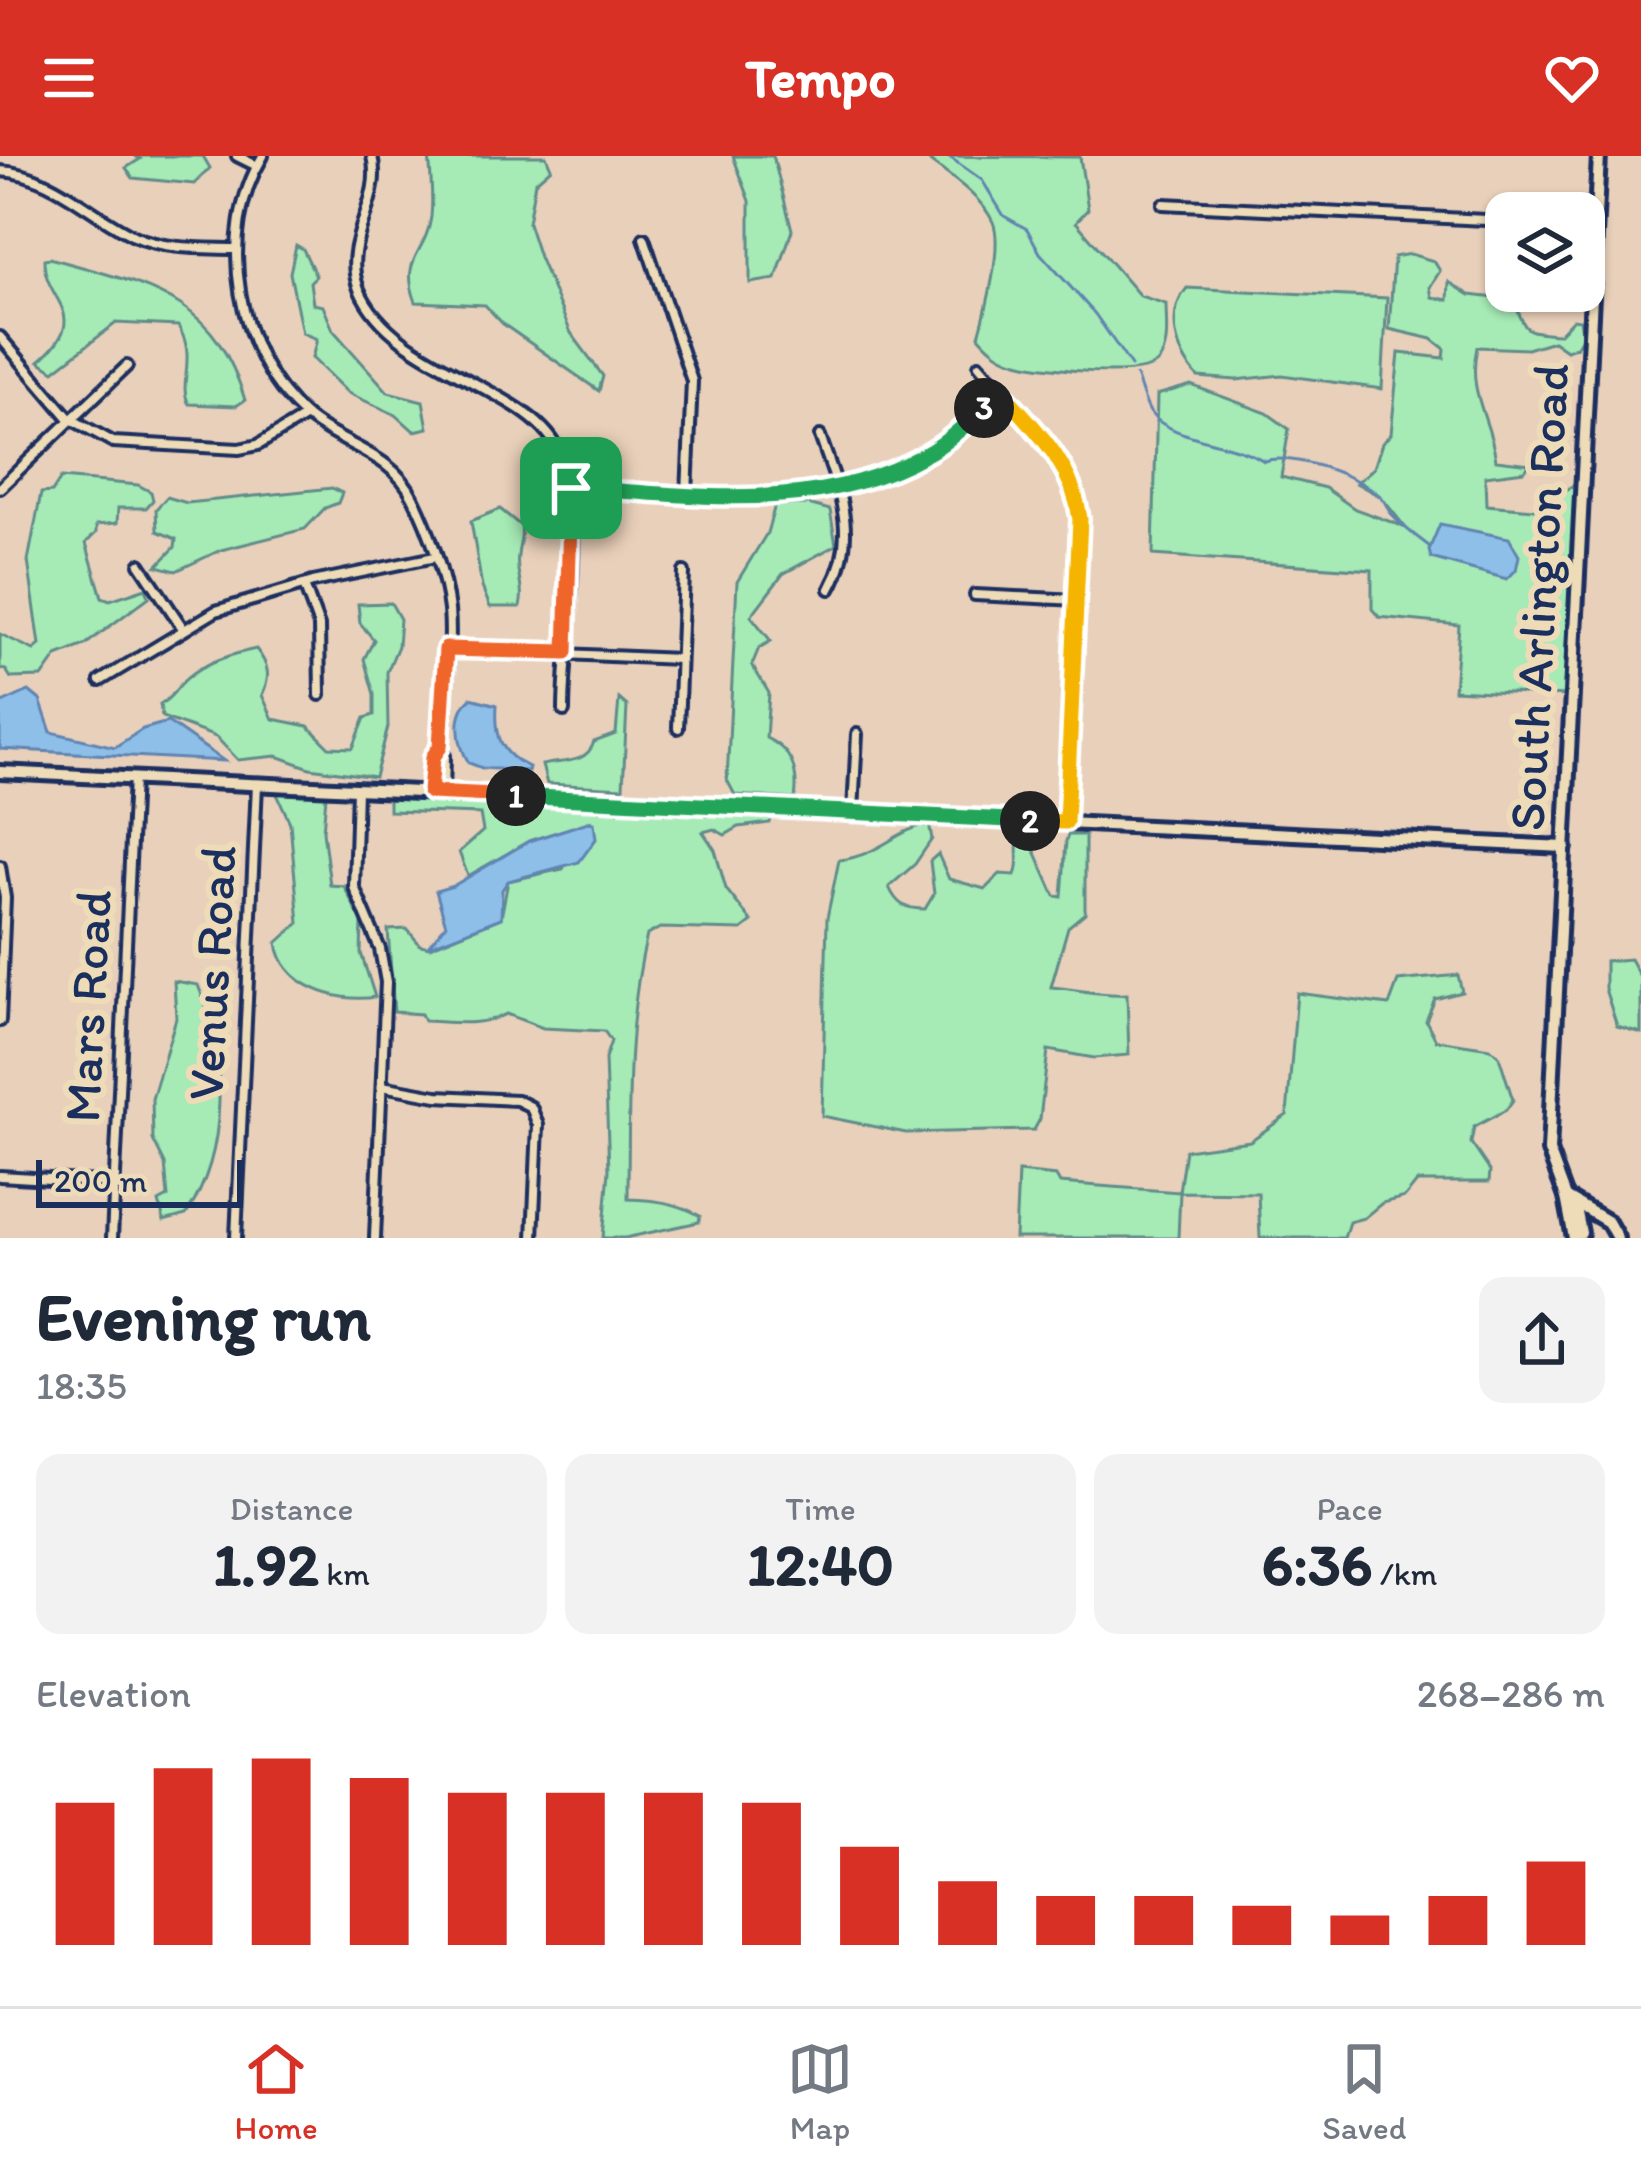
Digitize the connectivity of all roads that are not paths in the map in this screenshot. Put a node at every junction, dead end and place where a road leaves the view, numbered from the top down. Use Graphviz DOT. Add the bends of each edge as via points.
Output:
graph roads {
  1 [pos="237,156"];
  2 [pos="263,156"];
  3 [pos="372,156"];
  4 [pos="1599,156"];
  5 [pos="257,166"];
  6 [pos="0,171"];
  7 [pos="1594,192"];
  8 [pos="1163,204"];
  9 [pos="1485,220"];
  10 [pos="644,238"];
  11 [pos="236,250"];
  12 [pos="1587,312"];
  13 [pos="0,337"];
  14 [pos="980,365"];
  15 [pos="127,366"];
  16 [pos="1003,393"];
  17 [pos="306,416"];
  18 [pos="69,418"];
  19 [pos="820,436"];
  20 [pos="837,487"];
  21 [pos="0,488"];
  22 [pos="571,488"];
  23 [pos="687,494"];
  24 [pos="435,557"];
  25 [pos="140,564"];
  26 [pos="684,572"];
  27 [pos="304,585"];
  28 [pos="830,590"];
  29 [pos="975,595"];
  30 [pos="1078,600"];
  31 [pos="184,630"];
  32 [pos="446,649"];
  33 [pos="566,652"];
  34 [pos="680,659"];
  35 [pos="100,682"];
  36 [pos="320,695"];
  37 [pos="564,711"];
  38 [pos="678,728"];
  39 [pos="856,734"];
  40 [pos="0,772"];
  41 [pos="134,778"];
  42 [pos="257,784"];
  43 [pos="357,789"];
  44 [pos="437,793"];
  45 [pos="854,812"];
  46 [pos="1066,822"];
  47 [pos="1565,847"];
  48 [pos="0,866"];
  49 [pos="0,1021"];
  50 [pos="382,1086"];
  51 [pos="0,1176"];
  52 [pos="115,1183"];
  53 [pos="1571,1200"];
  54 [pos="1603,1220"];
  55 [pos="1579,1236"];
  56 [pos="112,1238"];
  57 [pos="236,1238"];
  58 [pos="375,1238"];
  59 [pos="533,1238"];
  60 [pos="1617,1238"];
  1 -- 5 [label="street"];
  2 -- 5 [label="street"];
  3 -- 22 [label="street" via="375,186 352,260 369,310 410,347 540,427 560,450"];
  4 -- 7 [label="street, South Arlington Road"];
  5 -- 11 [label="street"];
  6 -- 11 [label="street" via="55,187 133,236"];
  8 -- 9 [label="street"];
  10 -- 23 [label="street" via="692,381"];
  11 -- 17 [label="street" via="249,328"];
  12 -- 47 [label="street, South Arlington Road"];
  13 -- 18 [label="street"];
  14 -- 16 [label="street"];
  15 -- 18 [label="street"];
  16 -- 20 [label="street" via="929,453"];
  16 -- 30 [label="street" via="1055,452 1073,486 1081,528"];
  17 -- 18 [label="street" via="239,449 125,444"];
  17 -- 24 [label="street" via="396,470"];
  18 -- 21 [label="street"];
  19 -- 20 [label="street"];
  20 -- 23 [label="street" via="787,498"];
  20 -- 28 [label="street" via="848,540"];
  22 -- 23 [label="street"];
  22 -- 33 [label="street"];
  24 -- 27 [label="street"];
  24 -- 32 [label="street" via="449,613"];
  25 -- 31 [label="street"];
  26 -- 34 [label="street"];
  27 -- 31 [label="street" via="216,611"];
  27 -- 36 [label="street" via="319,626"];
  29 -- 30 [label="street"];
  30 -- 46 [label="street"];
  31 -- 35 [label="street"];
  32 -- 33 [label="street"];
  32 -- 44 [label="street" via="433,757"];
  33 -- 34 [label="street"];
  33 -- 37 [label="street"];
  34 -- 38 [label="street"];
  39 -- 45 [label="street"];
  40 -- 41 [label="street"];
  41 -- 42 [label="street"];
  41 -- 52 [label="street, Mars Road"];
  42 -- 43 [label="street"];
  42 -- 57 [label="street, Venus Road"];
  43 -- 44 [label="street"];
  43 -- 50 [label="street" via="354,887 385,968"];
  44 -- 45 [label="street"];
  45 -- 46 [label="street"];
  46 -- 47 [label="street"];
  47 -- 53 [label="street, South Arlington Road" via="1549,1151"];
  48 -- 49 [label="street"];
  50 -- 58 [label="street"];
  50 -- 59 [label="street" via="531,1107 538,1125"];
  51 -- 52 [label="street"];
  52 -- 56 [label="street, Mars Road"];
  53 -- 54 [label="street"];
  53 -- 55 [label="street, South Arlington Road"];
  54 -- 55 [label="street"];
  54 -- 60 [label="street"];
}
